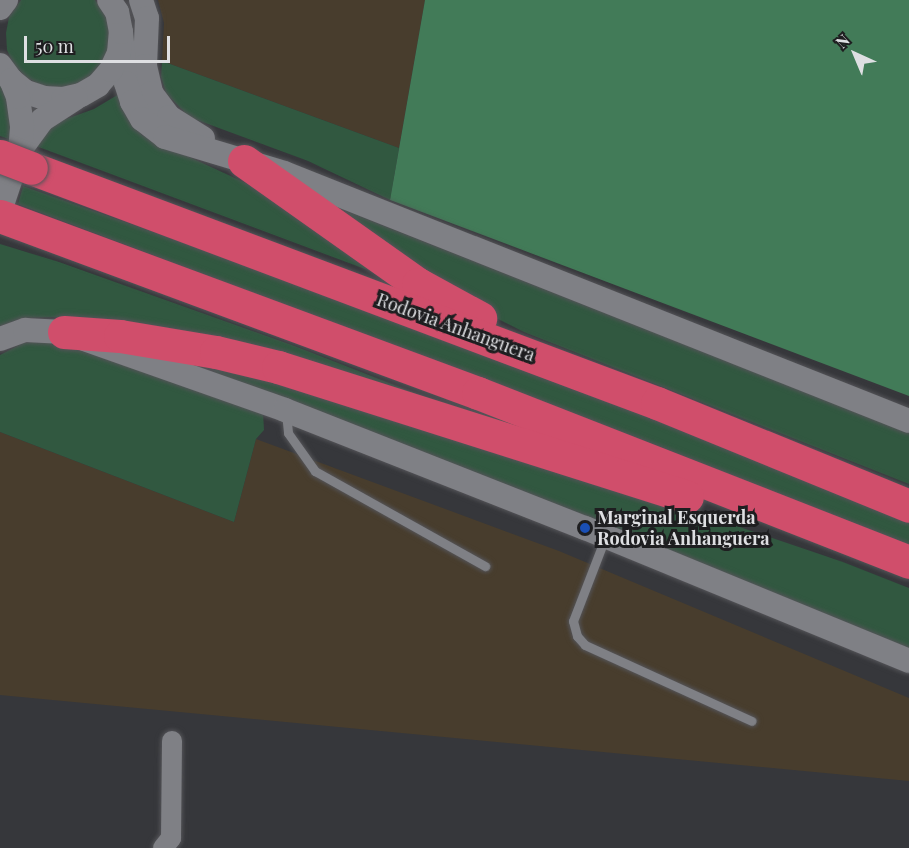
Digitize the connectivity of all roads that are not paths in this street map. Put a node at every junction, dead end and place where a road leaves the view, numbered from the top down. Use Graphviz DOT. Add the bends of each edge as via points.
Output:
graph roads {
  1 [pos="6,0"];
  2 [pos="141,0"];
  3 [pos="0,8"];
  4 [pos="115,11"];
  5 [pos="5,72"];
  6 [pos="81,95"];
  7 [pos="17,158"];
  8 [pos="244,161"];
  9 [pos="4,215"];
  10 [pos="64,332"];
  11 [pos="0,339"];
  12 [pos="657,403"];
  13 [pos="285,410"];
  14 [pos="909,421"];
  15 [pos="909,506"];
  16 [pos="606,536"];
  17 [pos="909,562"];
  18 [pos="485,566"];
  19 [pos="909,568"];
  20 [pos="909,661"];
  21 [pos="752,721"];
  22 [pos="172,741"];
  23 [pos="163,848"];
  1 -- 3 [label="street"];
  2 -- 8 [label="street" via="147,27 146,66 151,93 158,105 182,128"];
  4 -- 6 [label="street" via="119,53 98,85"];
  4 -- 8 [label="street" via="126,83 132,102 146,123 165,137"];
  5 -- 6 [label="street" via="26,92 44,99"];
  5 -- 7 [label="street" via="21,112"];
  6 -- 7 [label="street" via="42,120"];
  7 -- 9 [label="street"];
  7 -- 12 [label="highway, Rodovia Anhanguera"];
  8 -- 12 [label="highway" via="439,296"];
  8 -- 14 [label="street" via="284,173"];
  9 -- 17 [label="highway" via="478,393"];
  10 -- 11 [label="street" via="25,330"];
  10 -- 13 [label="street"];
  10 -- 19 [label="highway" via="141,339 278,367"];
  12 -- 15 [label="highway, Rodovia Anhanguera"];
  13 -- 16 [label="street"];
  13 -- 18 [label="lane" via="288,434 315,471"];
  16 -- 20 [label="street"];
  16 -- 21 [label="lane" via="573,621 577,636 585,645"];
  22 -- 23 [label="street" via="171,838"];
}
